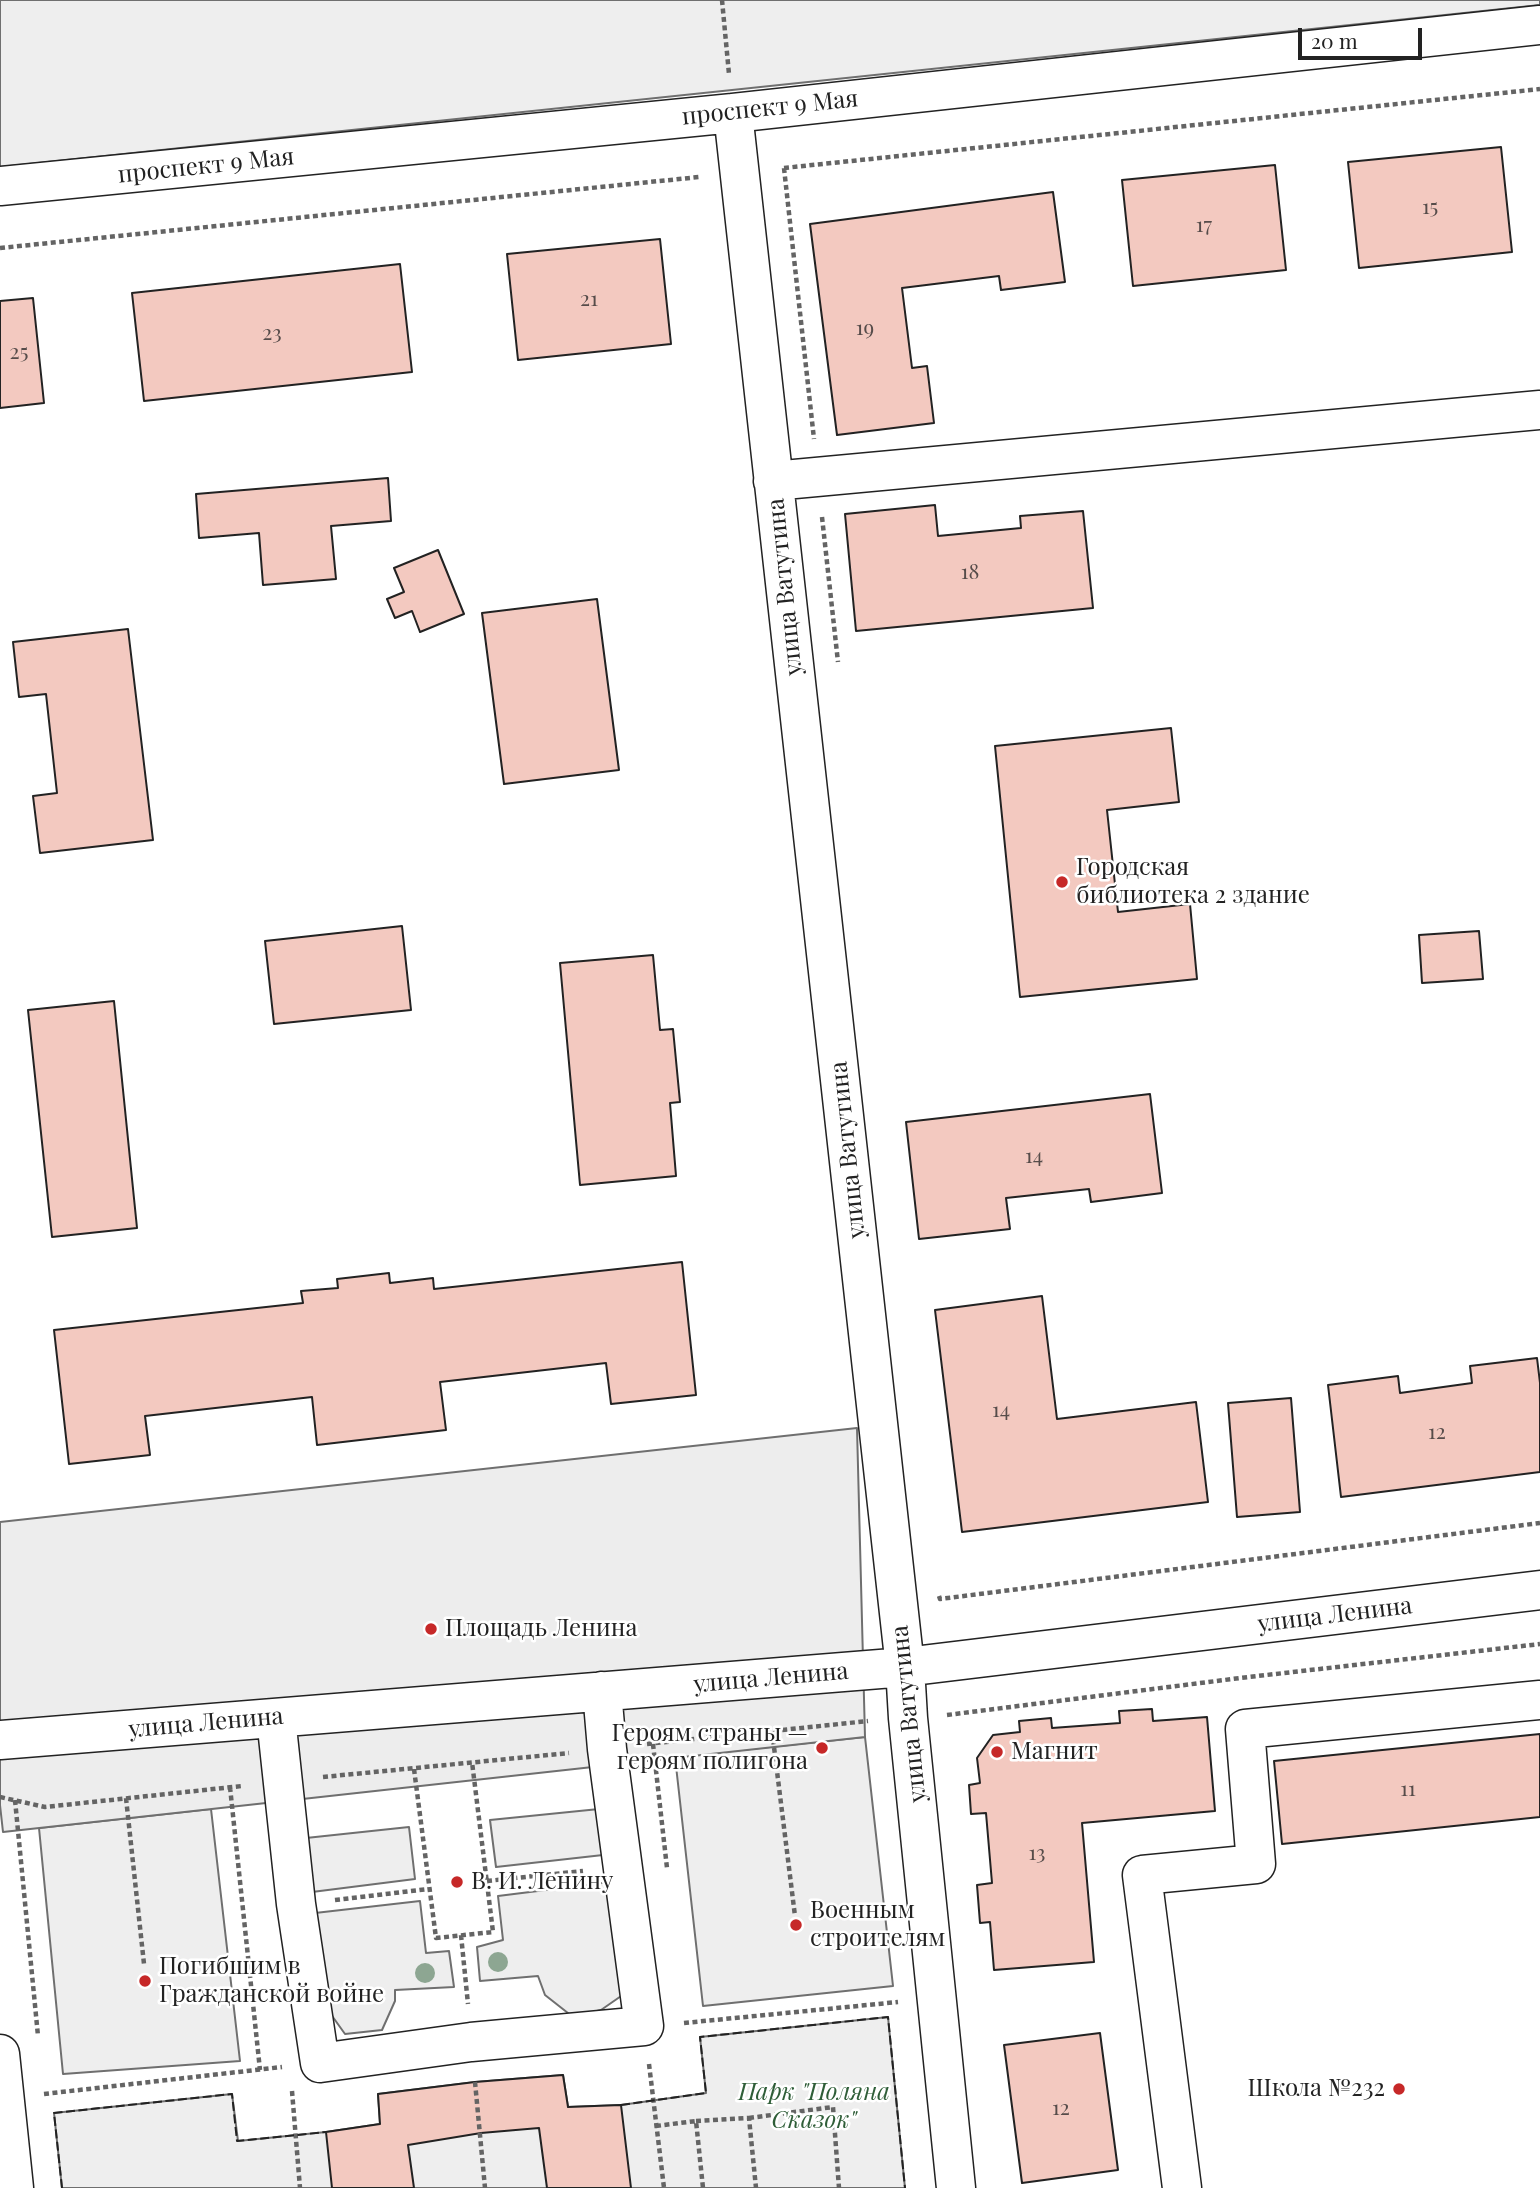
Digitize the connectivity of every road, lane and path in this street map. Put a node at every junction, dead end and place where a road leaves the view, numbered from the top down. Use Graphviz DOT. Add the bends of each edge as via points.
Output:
graph roads {
  1 [pos="722,0"];
  2 [pos="1540,25"];
  3 [pos="733,113"];
  4 [pos="784,168"];
  5 [pos="0,186"];
  6 [pos="1540,410"];
  7 [pos="818,478"];
  8 [pos="774,481"];
  9 [pos="839,671"];
  10 [pos="1540,1523"];
  11 [pos="938,1585"];
  12 [pos="1540,1590"];
  13 [pos="1540,1644"];
  14 [pos="905,1667"];
  15 [pos="602,1691"];
  16 [pos="1540,1700"];
  17 [pos="276,1717"];
  18 [pos="908,1718"];
  19 [pos="772,1731"];
  20 [pos="0,1740"];
  21 [pos="607,1749"];
  22 [pos="472,1762"];
  23 [pos="414,1769"];
  24 [pos="282,1781"];
  25 [pos="230,1787"];
  26 [pos="0,1797"];
  27 [pos="126,1798"];
  28 [pos="16,1800"];
  29 [pos="623,1867"];
  30 [pos="487,1881"];
  31 [pos="428,1888"];
  32 [pos="296,1904"];
  33 [pos="795,1916"];
  34 [pos="144,1964"];
  35 [pos="937,1998"];
  36 [pos="644,2026"];
  37 [pos="38,2040"];
  38 [pos="0,2054"];
  39 [pos="304,2064"];
  40 [pos="260,2070"];
  41 [pos="42,2081"];
  42 [pos="475,2082"];
  43 [pos="44,2094"];
  44 [pos="5,2098"];
  45 [pos="653,2100"];
  46 [pos="45,2107"];
  47 [pos="749,2118"];
  48 [pos="696,2121"];
  49 [pos="656,2126"];
  50 [pos="8,2168"];
  51 [pos="300,2188"];
  52 [pos="485,2188"];
  53 [pos="664,2188"];
  54 [pos="703,2188"];
  55 [pos="756,2188"];
  56 [pos="839,2188"];
  57 [pos="956,2188"];
  58 [pos="1182,2188"];
  1 -- 3 [label="path"];
  2 -- 3 [label="street, проспект 9 Мая"];
  3 -- 5 [label="street, проспект 9 Мая"];
  3 -- 8 [label="street, улица Ватутина"];
  4 -- 7 [label="path"];
  6 -- 7 [label="street"];
  7 -- 8 [label="street"];
  7 -- 9 [label="path"];
  8 -- 14 [label="street, улица Ватутина"];
  10 -- 11 [label="path" via="940,1599"];
  12 -- 14 [label="street, улица Ленина"];
  13 -- 18 [label="path"];
  14 -- 15 [label="street, улица Ленина"];
  14 -- 18 [label="street, улица Ватутина"];
  15 -- 17 [label="street, улица Ленина"];
  15 -- 21 [label="street"];
  16 -- 58 [label="street" via="1245,1729 1256,1864 1142,1875"];
  17 -- 20 [label="street, улица Ленина"];
  17 -- 24 [label="street"];
  18 -- 19 [label="path"];
  18 -- 35 [label="street, улица Ватутина"];
  19 -- 21 [label="path"];
  19 -- 33 [label="path"];
  21 -- 22 [label="path"];
  21 -- 29 [label="street"];
  22 -- 23 [label="path"];
  22 -- 30 [label="path"];
  23 -- 24 [label="path"];
  23 -- 31 [label="path"];
  24 -- 25 [label="path"];
  24 -- 32 [label="street"];
  25 -- 27 [label="path"];
  25 -- 40 [label="path"];
  26 -- 28 [label="path"];
  27 -- 28 [label="path" via="45,1807"];
  27 -- 34 [label="path"];
  28 -- 37 [label="path"];
  29 -- 30 [label="path"];
  29 -- 36 [label="street"];
  30 -- 31 [label="path" via="493,1932 436,1938"];
  31 -- 32 [label="path"];
  32 -- 39 [label="street"];
  35 -- 36 [label="path"];
  35 -- 57 [label="street, улица Ватутина"];
  36 -- 39 [label="street"];
  38 -- 44 [label="street"];
  39 -- 40 [label="path"];
  39 -- 51 [label="path"];
  40 -- 43 [label="path"];
  41 -- 43 [label="path"];
  42 -- 52 [label="path"];
  43 -- 44 [label="path"];
  43 -- 46 [label="path"];
  44 -- 50 [label="street"];
  45 -- 49 [label="path"];
  47 -- 48 [label="path"];
  47 -- 55 [label="path"];
  47 -- 56 [label="path" via="832,2107"];
  48 -- 49 [label="path"];
  48 -- 54 [label="path"];
  49 -- 53 [label="path"];
}
